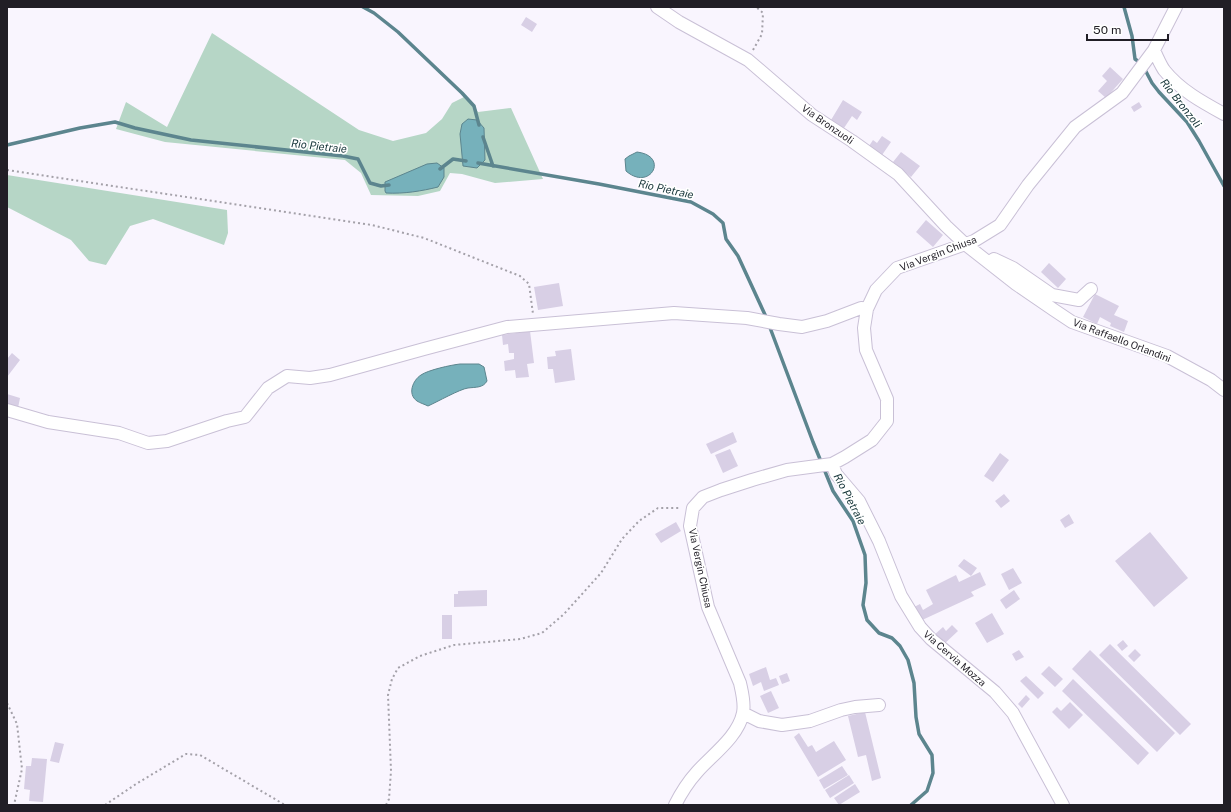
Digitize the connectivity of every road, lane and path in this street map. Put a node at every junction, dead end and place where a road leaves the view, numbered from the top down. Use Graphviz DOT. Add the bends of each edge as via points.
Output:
graph roads {
  1 [pos="657,7"];
  2 [pos="756,7"];
  3 [pos="1176,7"];
  4 [pos="1154,50"];
  5 [pos="748,60"];
  6 [pos="1224,114"];
  7 [pos="7,170"];
  8 [pos="965,244"];
  9 [pos="989,262"];
  10 [pos="1091,289"];
  11 [pos="867,309"];
  12 [pos="535,325"];
  13 [pos="1224,390"];
  14 [pos="7,410"];
  15 [pos="832,464"];
  16 [pos="694,508"];
  17 [pos="7,703"];
  18 [pos="879,705"];
  19 [pos="743,714"];
  20 [pos="14,805"];
  21 [pos="105,805"];
  22 [pos="285,805"];
  23 [pos="386,805"];
  24 [pos="675,805"];
  25 [pos="1063,805"];
  1 -- 5 [label="street, Via Bronzuoli"];
  2 -- 5 [label="path" via="763,13 762,34"];
  3 -- 4 [label="street, Via Vergin Chiusa"];
  4 -- 6 [label="street" via="1164,69 1185,91"];
  4 -- 8 [label="street, Via Vergin Chiusa" via="1122,93 1075,127 1044,164 1000,226"];
  5 -- 8 [label="street, Via Bronzuoli" via="812,115 852,140 898,174"];
  7 -- 12 [label="path" via="372,225 424,238 520,276 528,284"];
  8 -- 9 [label="street, Via Raffaello Orlandini"];
  8 -- 11 [label="street, Via Vergin Chiusa" via="897,268 876,290"];
  9 -- 10 [label="street" via="994,259 1013,268 1052,295 1079,300"];
  9 -- 13 [label="street, Via Raffaello Orlandini" via="1016,284 1072,322 1167,356"];
  11 -- 12 [label="street" via="861,308 802,327 747,318 674,313"];
  11 -- 15 [label="street, Via Vergin Chiusa" via="864,328 866,350 887,399 887,421 872,440"];
  12 -- 14 [label="street" via="507,327 330,375 310,378 287,376 268,388 244,417 167,441 148,443 119,433 48,422"];
  15 -- 16 [label="street, Via Vergin Chiusa" via="787,470 752,480 704,497"];
  15 -- 25 [label="street, Via Cervia Mozza" via="836,474 860,501 901,596 920,627 995,692 1012,713"];
  16 -- 19 [label="street, Via Vergin Chiusa" via="690,526 708,607 740,683"];
  16 -- 23 [label="path" via="658,508 639,521 622,540 601,573 564,614 542,633 520,639 454,645 420,656 398,668 388,694 390,770 389,799"];
  17 -- 20 [label="path" via="17,724 22,769"];
  18 -- 19 [label="street" via="855,706 810,721 782,725 759,721"];
  19 -- 24 [label="street, Via Vergin Chiusa" via="727,742 697,772"];
  21 -- 22 [label="path" via="186,754 200,755"];
}
